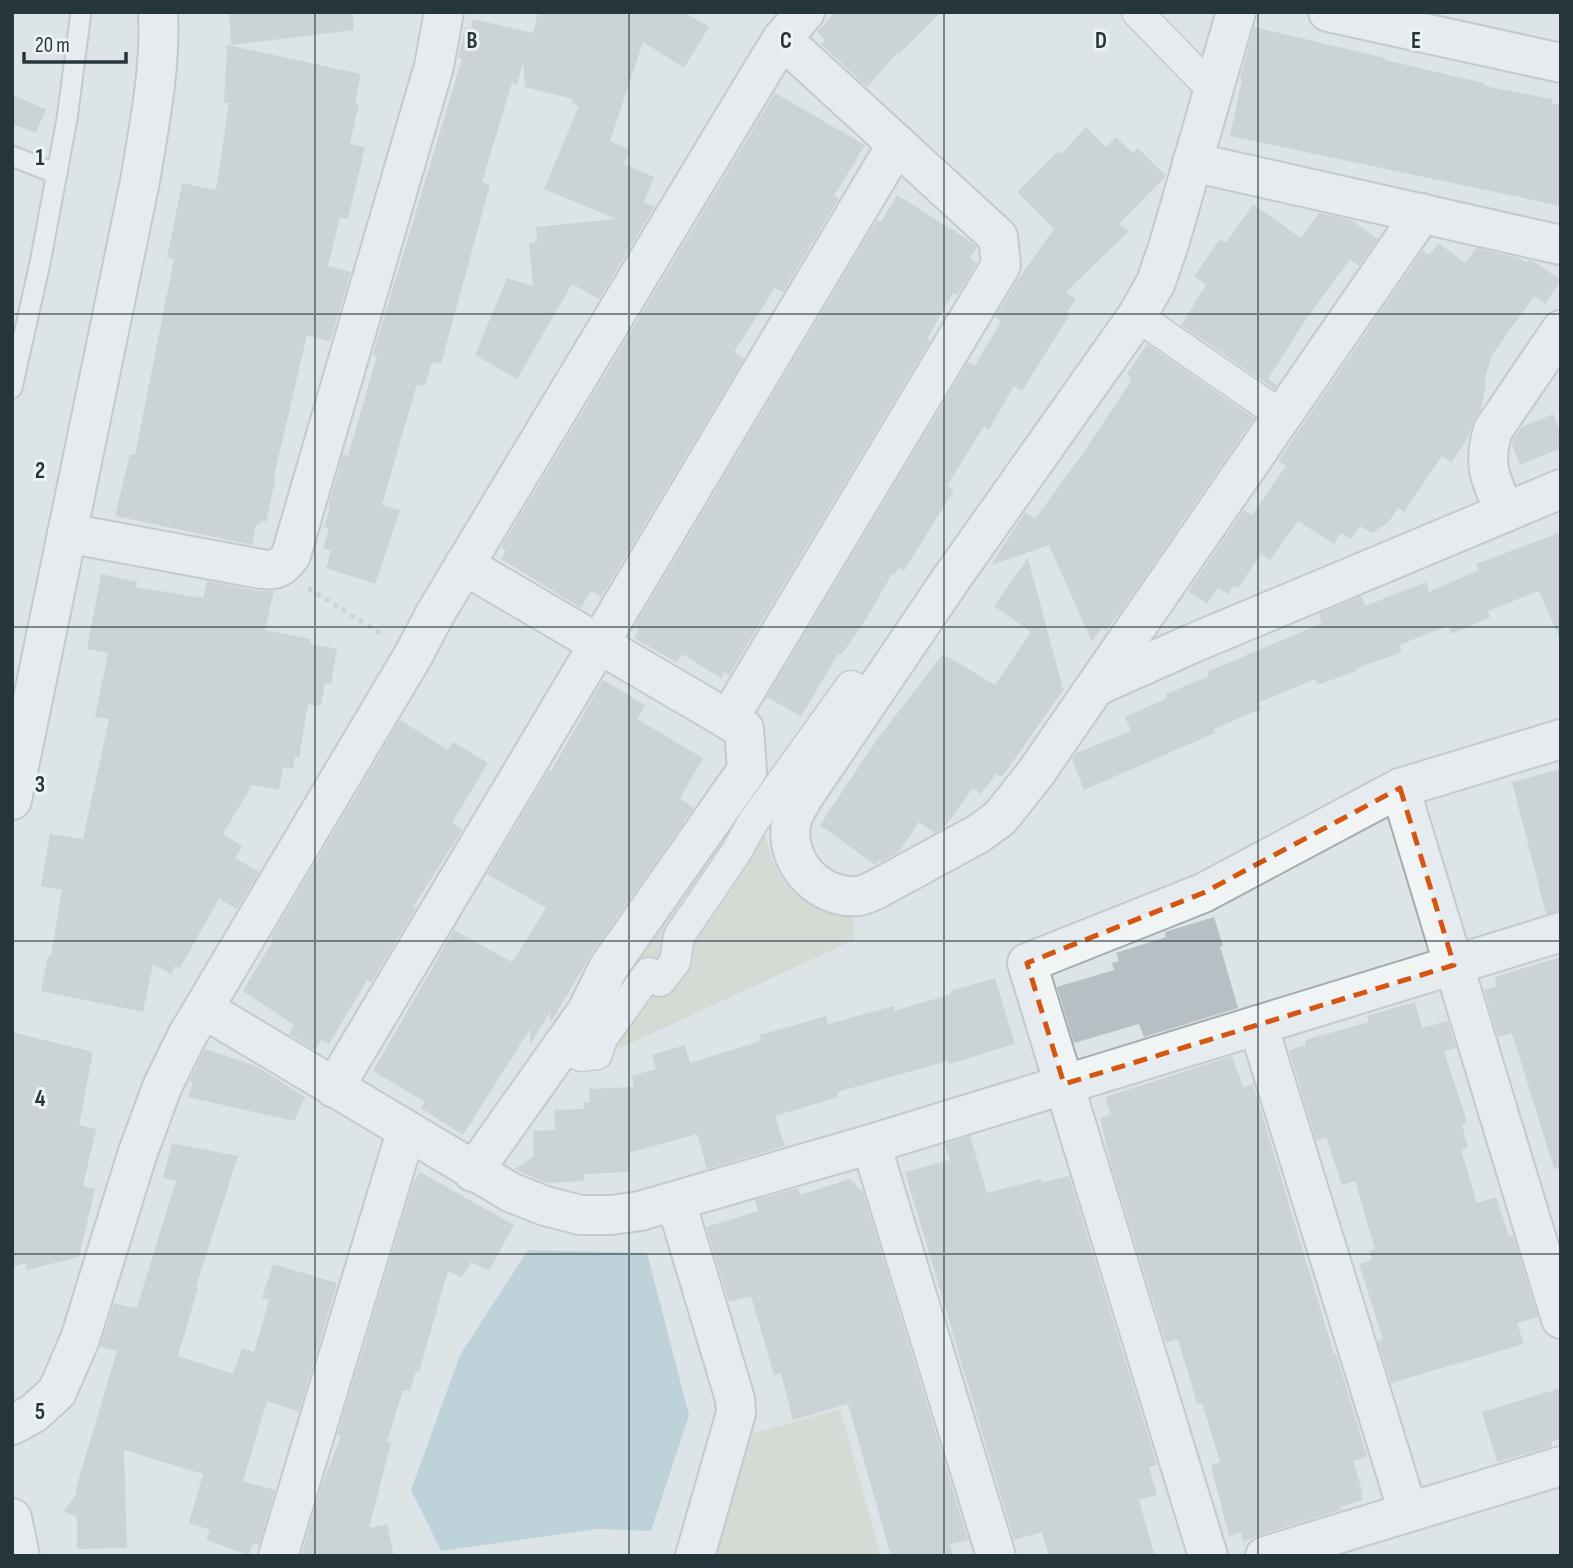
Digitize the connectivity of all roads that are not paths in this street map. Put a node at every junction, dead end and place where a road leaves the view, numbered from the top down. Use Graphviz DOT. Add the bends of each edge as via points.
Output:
graph roads {
  1 [pos="81,12"];
  2 [pos="158,12"];
  3 [pos="443,12"];
  4 [pos="1137,12"];
  5 [pos="1236,12"];
  6 [pos="1328,12"];
  7 [pos="794,26"];
  8 [pos="1561,64"];
  9 [pos="1212,89"];
  10 [pos="897,144"];
  11 [pos="12,156"];
  12 [pos="1192,162"];
  13 [pos="57,174"];
  14 [pos="1422,213"];
  15 [pos="1561,244"];
  16 [pos="1137,316"];
  17 [pos="18,329"];
  18 [pos="1561,330"];
  19 [pos="12,388"];
  20 [pos="1282,416"];
  21 [pos="1561,489"];
  22 [pos="1505,512"];
  23 [pos="67,533"];
  24 [pos="464,565"];
  25 [pos="1152,606"];
  26 [pos="599,644"];
  27 [pos="1191,644"];
  28 [pos="1097,686"];
  29 [pos="872,696"];
  30 [pos="728,720"];
  31 [pos="1561,739"];
  32 [pos="1401,788"];
  33 [pos="12,800"];
  34 [pos="1561,932"];
  35 [pos="1454,965"];
  36 [pos="204,1009"];
  37 [pos="1258,1025"];
  38 [pos="564,1045"];
  39 [pos="1064,1084"];
  40 [pos="334,1088"];
  41 [pos="406,1132"];
  42 [pos="871,1144"];
  43 [pos="473,1172"];
  44 [pos="676,1202"];
  45 [pos="1561,1319"];
  46 [pos="12,1425"];
  47 [pos="1561,1466"];
  48 [pos="1408,1512"];
  49 [pos="12,1518"];
  50 [pos="20,1556"];
  51 [pos="278,1556"];
  52 [pos="695,1556"];
  53 [pos="996,1556"];
  54 [pos="1208,1556"];
  55 [pos="1265,1556"];
  1 -- 13 [label="lane"];
  2 -- 23 [label="street" via="156,70 140,181"];
  3 -- 23 [label="street" via="434,66 291,555 284,565 261,569"];
  4 -- 9 [label="street"];
  5 -- 9 [label="street"];
  6 -- 8 [label="street"];
  7 -- 10 [label="street"];
  7 -- 24 [label="street"];
  9 -- 12 [label="street"];
  10 -- 26 [label="street"];
  10 -- 30 [label="street" via="998,237 1001,265"];
  11 -- 13 [label="lane"];
  12 -- 14 [label="street"];
  12 -- 16 [label="street" via="1156,282"];
  13 -- 17 [label="lane"];
  14 -- 15 [label="street"];
  14 -- 20 [label="street"];
  16 -- 20 [label="street"];
  16 -- 29 [label="street"];
  17 -- 19 [label="lane"];
  18 -- 22 [label="street" via="1493,430 1487,449 1487,468"];
  20 -- 25 [label="street"];
  21 -- 22 [label="street"];
  22 -- 27 [label="street"];
  23 -- 33 [label="street"];
  24 -- 26 [label="street"];
  24 -- 36 [label="street"];
  25 -- 27 [label="street" via="1155,627 1163,637"];
  25 -- 28 [label="street"];
  26 -- 30 [label="street"];
  26 -- 40 [label="street"];
  27 -- 28 [label="street"];
  28 -- 29 [label="street" via="1000,818 858,896 812,882 799,868 789,835 792,817 804,796"];
  29 -- 38 [label="street" via="851,686 753,822 679,936 676,962 660,981 649,973 602,1038 597,1054 581,1056"];
  30 -- 38 [label="street" via="744,729 747,770 608,968"];
  31 -- 32 [label="street"];
  32 -- 35 [label="street"];
  32 -- 39 [label="street" via="1203,893 1027,963"];
  34 -- 35 [label="street"];
  35 -- 37 [label="street"];
  35 -- 45 [label="street"];
  36 -- 40 [label="street"];
  36 -- 46 [label="street" via="162,1087 80,1339 57,1392"];
  37 -- 39 [label="street"];
  37 -- 48 [label="street"];
  38 -- 43 [label="street"];
  39 -- 42 [label="street"];
  39 -- 54 [label="street"];
  40 -- 41 [label="street"];
  41 -- 43 [label="street"];
  41 -- 51 [label="street"];
  42 -- 44 [label="street"];
  42 -- 53 [label="street"];
  43 -- 44 [label="street" via="533,1202 580,1215 612,1215"];
  44 -- 52 [label="street" via="736,1413"];
  47 -- 48 [label="street"];
  48 -- 55 [label="street"];
  49 -- 50 [label="street"];
}
